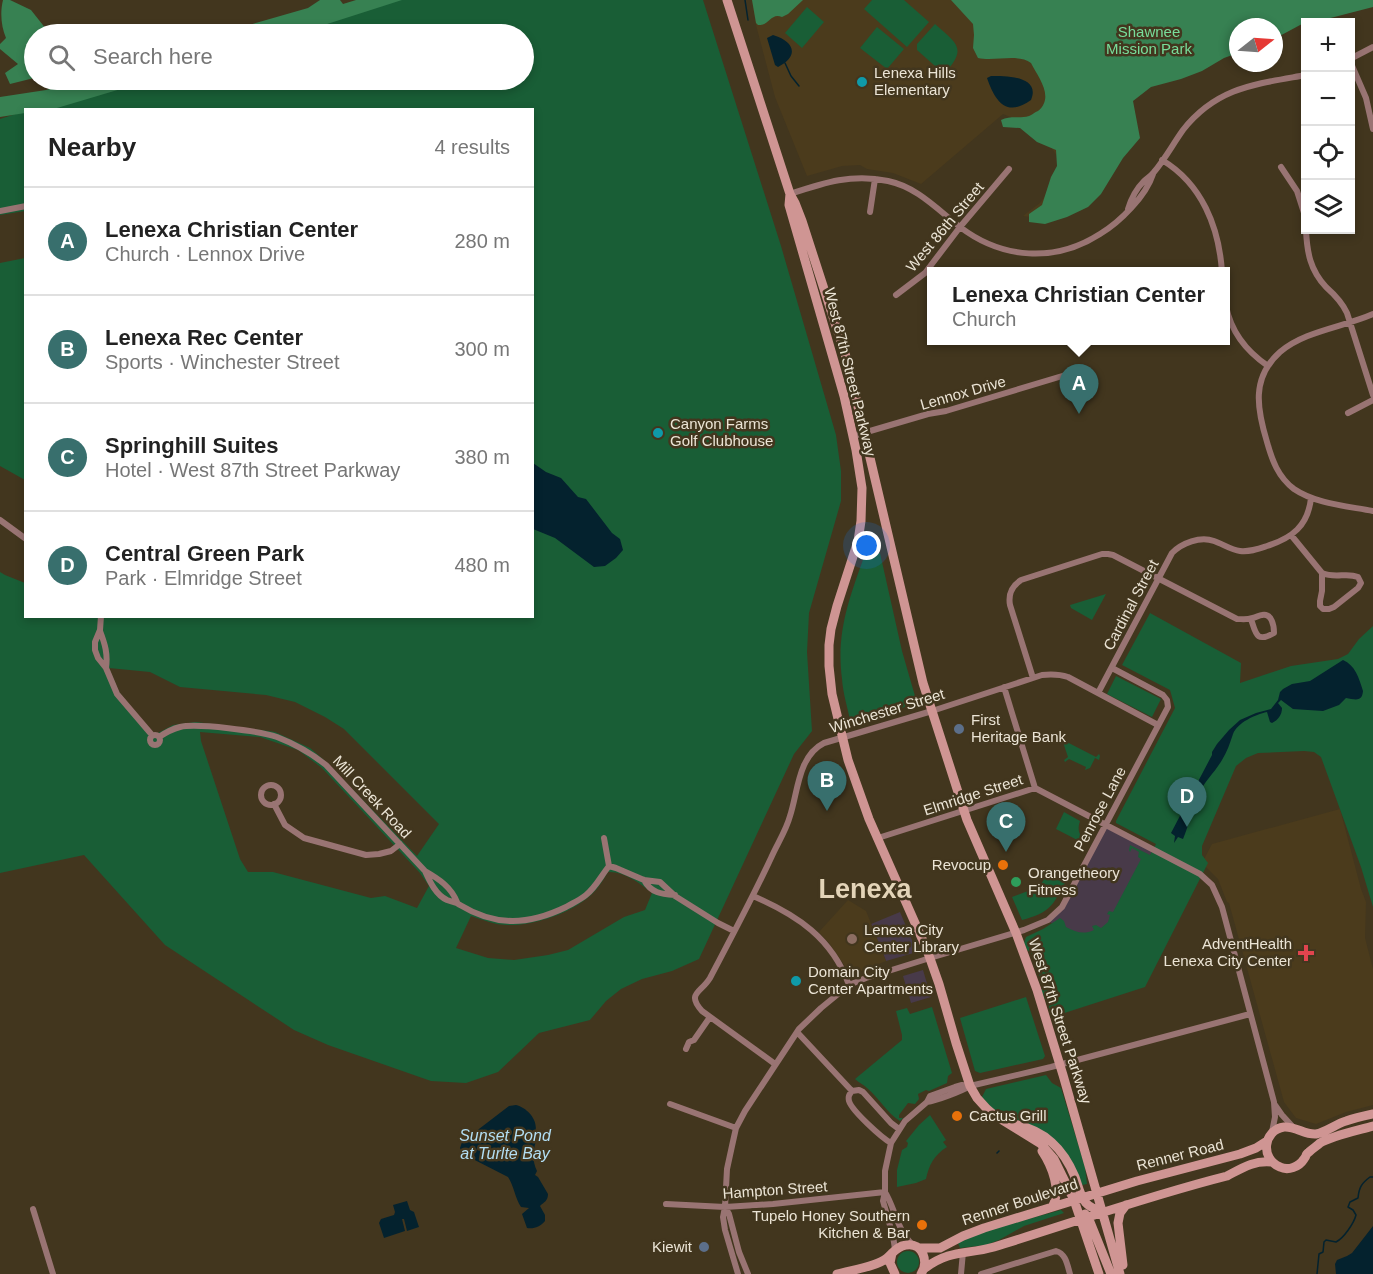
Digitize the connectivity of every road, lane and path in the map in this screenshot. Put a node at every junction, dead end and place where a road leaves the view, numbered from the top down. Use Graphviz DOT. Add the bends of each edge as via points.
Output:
graph roads {
  1 [pos="727,0"];
  2 [pos="1373,47"];
  3 [pos="1355,57"];
  4 [pos="1355,72"];
  5 [pos="1301,76"];
  6 [pos="1373,129"];
  7 [pos="1162,160"];
  8 [pos="1281,166"];
  9 [pos="1009,169"];
  10 [pos="875,179"];
  11 [pos="790,194"];
  12 [pos="1301,205"];
  13 [pos="24,206"];
  14 [pos="0,212"];
  15 [pos="870,212"];
  16 [pos="960,227"];
  17 [pos="1306,234"];
  18 [pos="930,267"];
  19 [pos="1222,267"];
  20 [pos="927,270"];
  21 [pos="896,296"];
  22 [pos="1373,314"];
  23 [pos="1230,320"];
  24 [pos="1351,322"];
  25 [pos="1268,366"];
  26 [pos="1079,371"];
  27 [pos="1373,395"];
  28 [pos="1373,400"];
  29 [pos="1348,413"];
  30 [pos="864,433"];
  31 [pos="853,436"];
  32 [pos="1311,498"];
  33 [pos="1373,511"];
  34 [pos="0,520"];
  35 [pos="1292,535"];
  36 [pos="24,538"];
  37 [pos="1322,573"];
  38 [pos="1158,579"];
  39 [pos="101,618"];
  40 [pos="1251,619"];
  41 [pos="100,630"];
  42 [pos="106,668"];
  43 [pos="1112,668"];
  44 [pos="1034,678"];
  45 [pos="1004,687"];
  46 [pos="1098,693"];
  47 [pos="932,711"];
  48 [pos="1158,725"];
  49 [pos="843,738"];
  50 [pos="1035,788"];
  51 [pos="274,804"];
  52 [pos="964,811"];
  53 [pos="1105,824"];
  54 [pos="604,838"];
  55 [pos="878,838"];
  56 [pos="400,844"];
  57 [pos="609,866"];
  58 [pos="425,871"];
  59 [pos="644,880"];
  60 [pos="675,896"];
  61 [pos="753,896"];
  62 [pos="457,902"];
  63 [pos="734,931"];
  64 [pos="1016,933"];
  65 [pos="930,958"];
  66 [pos="849,985"];
  67 [pos="1250,1014"];
  68 [pos="710,1017"];
  69 [pos="797,1032"];
  70 [pos="686,1049"];
  71 [pos="775,1064"];
  72 [pos="1060,1065"];
  73 [pos="970,1086"];
  74 [pos="852,1091"];
  75 [pos="1274,1102"];
  76 [pos="670,1104"];
  77 [pos="1373,1114"];
  78 [pos="1006,1123"];
  79 [pos="1373,1125"];
  80 [pos="736,1128"];
  81 [pos="899,1129"];
  82 [pos="1297,1129"];
  83 [pos="1269,1137"];
  84 [pos="891,1143"];
  85 [pos="1307,1154"];
  86 [pos="1272,1162"];
  87 [pos="885,1192"];
  88 [pos="1098,1192"];
  89 [pos="1078,1199"];
  90 [pos="666,1204"];
  91 [pos="1126,1205"];
  92 [pos="725,1207"];
  93 [pos="1052,1207"];
  94 [pos="33,1209"];
  95 [pos="1103,1212"];
  96 [pos="1084,1218"];
  97 [pos="916,1247"];
  98 [pos="894,1251"];
  99 [pos="963,1252"];
  100 [pos="923,1272"];
  101 [pos="53,1274"];
  102 [pos="738,1274"];
  103 [pos="748,1274"];
  104 [pos="837,1274"];
  105 [pos="895,1274"];
  106 [pos="961,1274"];
  107 [pos="981,1274"];
  108 [pos="1070,1274"];
  109 [pos="1099,1274"];
  110 [pos="1111,1274"];
  111 [pos="1122,1274"];
  1 -- 11 [label="main road, West 87th Street Parkway"];
  2 -- 3 [label="street"];
  4 -- 6 [label="street"];
  5 -- 7 [label="street" via="1258,83 1225,96 1191,121"];
  7 -- 16 [label="street" via="1144,194 1119,220 1076,247 1022,254 985,243"];
  7 -- 19 [label="street" via="1181,173 1206,207 1221,249"];
  8 -- 12 [label="street"];
  9 -- 16 [label="street, West 86th Street"];
  10 -- 11 [label="street" via="838,179"];
  10 -- 15 [label="street"];
  10 -- 16 [label="street" via="920,195"];
  11 -- 30 [label="main road, West 87th Street Parkway" via="847,360"];
  11 -- 31 [label="main road, West 87th Street Parkway" via="789,205"];
  13 -- 14 [label="street"];
  16 -- 18 [label="street, West 86th Street"];
  17 -- 24 [label="street" via="1313,270 1343,304"];
  20 -- 21 [label="street, West 86th Street"];
  22 -- 24 [label="street"];
  23 -- 25 [label="street" via="1236,334"];
  24 -- 25 [label="street" via="1302,338 1282,350"];
  24 -- 27 [label="street"];
  25 -- 32 [label="street" via="1260,386 1258,409 1273,460 1282,478"];
  26 -- 30 [label="street, Lennox Drive"];
  28 -- 29 [label="street"];
  30 -- 31 [label="street, Lennox Drive"];
  30 -- 47 [label="main road, West 87th Street Parkway"];
  31 -- 49 [label="main road, West 87th Street Parkway" via="862,488 861,521 829,645 832,693"];
  32 -- 33 [label="street"];
  32 -- 35 [label="street" via="1305,520"];
  34 -- 36 [label="street"];
  35 -- 37 [label="street"];
  35 -- 38 [label="street, Cardinal Street" via="1250,551 1208,539 1193,541 1172,553"];
  37 -- 37 [label="street" via="1323,609 1334,608 1360,583 1354,575"];
  38 -- 40 [label="street" via="1231,617"];
  38 -- 43 [label="street, Cardinal Street"];
  38 -- 44 [label="street" via="1108,554 1016,583 1010,605"];
  39 -- 41 [label="street, Mill Creek Road"];
  41 -- 42 [label="street, Mill Creek Road"];
  41 -- 42 [label="street, Mill Creek Road" via="95,650"];
  42 -- 56 [label="street, Mill Creek Road" via="117,694 156,736 197,726 257,732 287,741 326,765"];
  43 -- 46 [label="street, Cardinal Street"];
  43 -- 48 [label="street, Penrose Lane" via="1165,697 1168,706"];
  44 -- 45 [label="street, Winchester Street"];
  44 -- 46 [label="street, Winchester Street" via="1059,674"];
  45 -- 47 [label="street, Winchester Street"];
  45 -- 50 [label="street"];
  46 -- 48 [label="street, Winchester Street"];
  47 -- 49 [label="street, Winchester Street"];
  47 -- 52 [label="main road, West 87th Street Parkway"];
  48 -- 53 [label="street, Penrose Lane"];
  49 -- 55 [label="main road, West 87th Street Parkway" via="859,794"];
  49 -- 61 [label="street, Winchester Street" via="816,747 810,755 790,817"];
  50 -- 52 [label="street, Elmridge Street"];
  50 -- 53 [label="street, Elmridge Street"];
  51 -- 56 [label="street" via="285,825 304,838 366,855 379,854"];
  52 -- 55 [label="street, Elmridge Street"];
  52 -- 64 [label="main road, West 87th Street Parkway"];
  53 -- 64 [label="street, Penrose Lane" via="1057,913"];
  53 -- 67 [label="street, Elmridge Street" via="1200,874 1212,885 1222,907"];
  54 -- 57 [label="street"];
  55 -- 65 [label="main road, West 87th Street Parkway"];
  56 -- 58 [label="street, Mill Creek Road"];
  57 -- 59 [label="street"];
  57 -- 62 [label="street, Mill Creek Road" via="580,900 538,919 497,920"];
  58 -- 62 [label="street, Mill Creek Road" via="441,880"];
  58 -- 62 [label="street, Mill Creek Road" via="442,897"];
  59 -- 60 [label="street" via="660,882"];
  59 -- 60 [label="street" via="656,892"];
  60 -- 63 [label="street"];
  61 -- 63 [label="street, Winchester Street"];
  61 -- 66 [label="street" via="800,920 820,938 842,966"];
  63 -- 68 [label="street, Winchester Street" via="710,978 695,994 696,1004"];
  64 -- 65 [label="street, Penrose Lane"];
  64 -- 72 [label="main road, West 87th Street Parkway"];
  65 -- 66 [label="street, Penrose Lane"];
  65 -- 73 [label="main road, West 87th Street Parkway"];
  66 -- 69 [label="street, Penrose Lane"];
  67 -- 72 [label="street"];
  67 -- 75 [label="street"];
  68 -- 70 [label="street"];
  68 -- 71 [label="street"];
  69 -- 71 [label="street, Penrose Lane"];
  69 -- 74 [label="street"];
  71 -- 80 [label="street, Penrose Lane"];
  72 -- 73 [label="street"];
  72 -- 88 [label="main road, West 87th Street Parkway"];
  73 -- 78 [label="main road, West 87th Street Parkway" via="982,1105"];
  73 -- 81 [label="street" via="927,1102"];
  74 -- 81 [label="street" via="863,1092"];
  74 -- 84 [label="street" via="850,1104"];
  75 -- 82 [label="street"];
  75 -- 83 [label="street" via="1275,1117"];
  76 -- 80 [label="street"];
  77 -- 82 [label="main road, Renner Road" via="1316,1134"];
  78 -- 89 [label="main road, West 87th Street Parkway" via="1050,1153 1068,1189"];
  78 -- 93 [label="main road" via="1040,1148 1048,1162 1056,1193"];
  79 -- 85 [label="main road, Renner Road" via="1324,1141"];
  80 -- 92 [label="street, Penrose Lane" via="727,1169"];
  81 -- 84 [label="street"];
  82 -- 83 [label="main road, Renner Road" via="1281,1127"];
  82 -- 85 [label="main road" via="1307,1142"];
  83 -- 86 [label="main road" via="1266,1153"];
  83 -- 88 [label="main road, Renner Road" via="1240,1154"];
  84 -- 87 [label="street"];
  85 -- 86 [label="main road, Renner Road" via="1292,1168 1284,1169"];
  86 -- 91 [label="main road, Renner Road" via="1260,1161 1227,1176"];
  87 -- 92 [label="street, Hampton Street"];
  87 -- 97 [label="street" via="905,1236"];
  87 -- 98 [label="street" via="883,1201"];
  88 -- 89 [label="main road, Renner Boulevard"];
  88 -- 95 [label="main road, West 87th Street Parkway"];
  89 -- 93 [label="main road, Renner Boulevard"];
  89 -- 95 [label="main road"];
  89 -- 96 [label="main road, West 87th Street Parkway"];
  90 -- 92 [label="street, Hampton Street"];
  91 -- 95 [label="main road, Renner Road"];
  91 -- 111 [label="main road" via="1118,1223"];
  92 -- 102 [label="street, Penrose Lane" via="724,1230"];
  92 -- 103 [label="street"];
  93 -- 97 [label="main road, Renner Boulevard" via="972,1232 940,1248"];
  94 -- 101 [label="street"];
  95 -- 96 [label="main road, Renner Boulevard"];
  95 -- 111 [label="main road, West 87th Street Parkway"];
  96 -- 99 [label="main road, Renner Boulevard" via="992,1247"];
  96 -- 109 [label="main road, West 87th Street Parkway"];
  96 -- 110 [label="main road" via="1093,1228"];
  97 -- 98 [label="main road, Renner Boulevard" via="904,1245"];
  97 -- 100 [label="main road" via="925,1257"];
  98 -- 104 [label="main road" via="875,1265"];
  98 -- 105 [label="main road" via="890,1263"];
  99 -- 100 [label="main road, Renner Boulevard" via="938,1258"];
  99 -- 106 [label="street"];
  107 -- 108 [label="street" via="1056,1251 1065,1257"];
}
